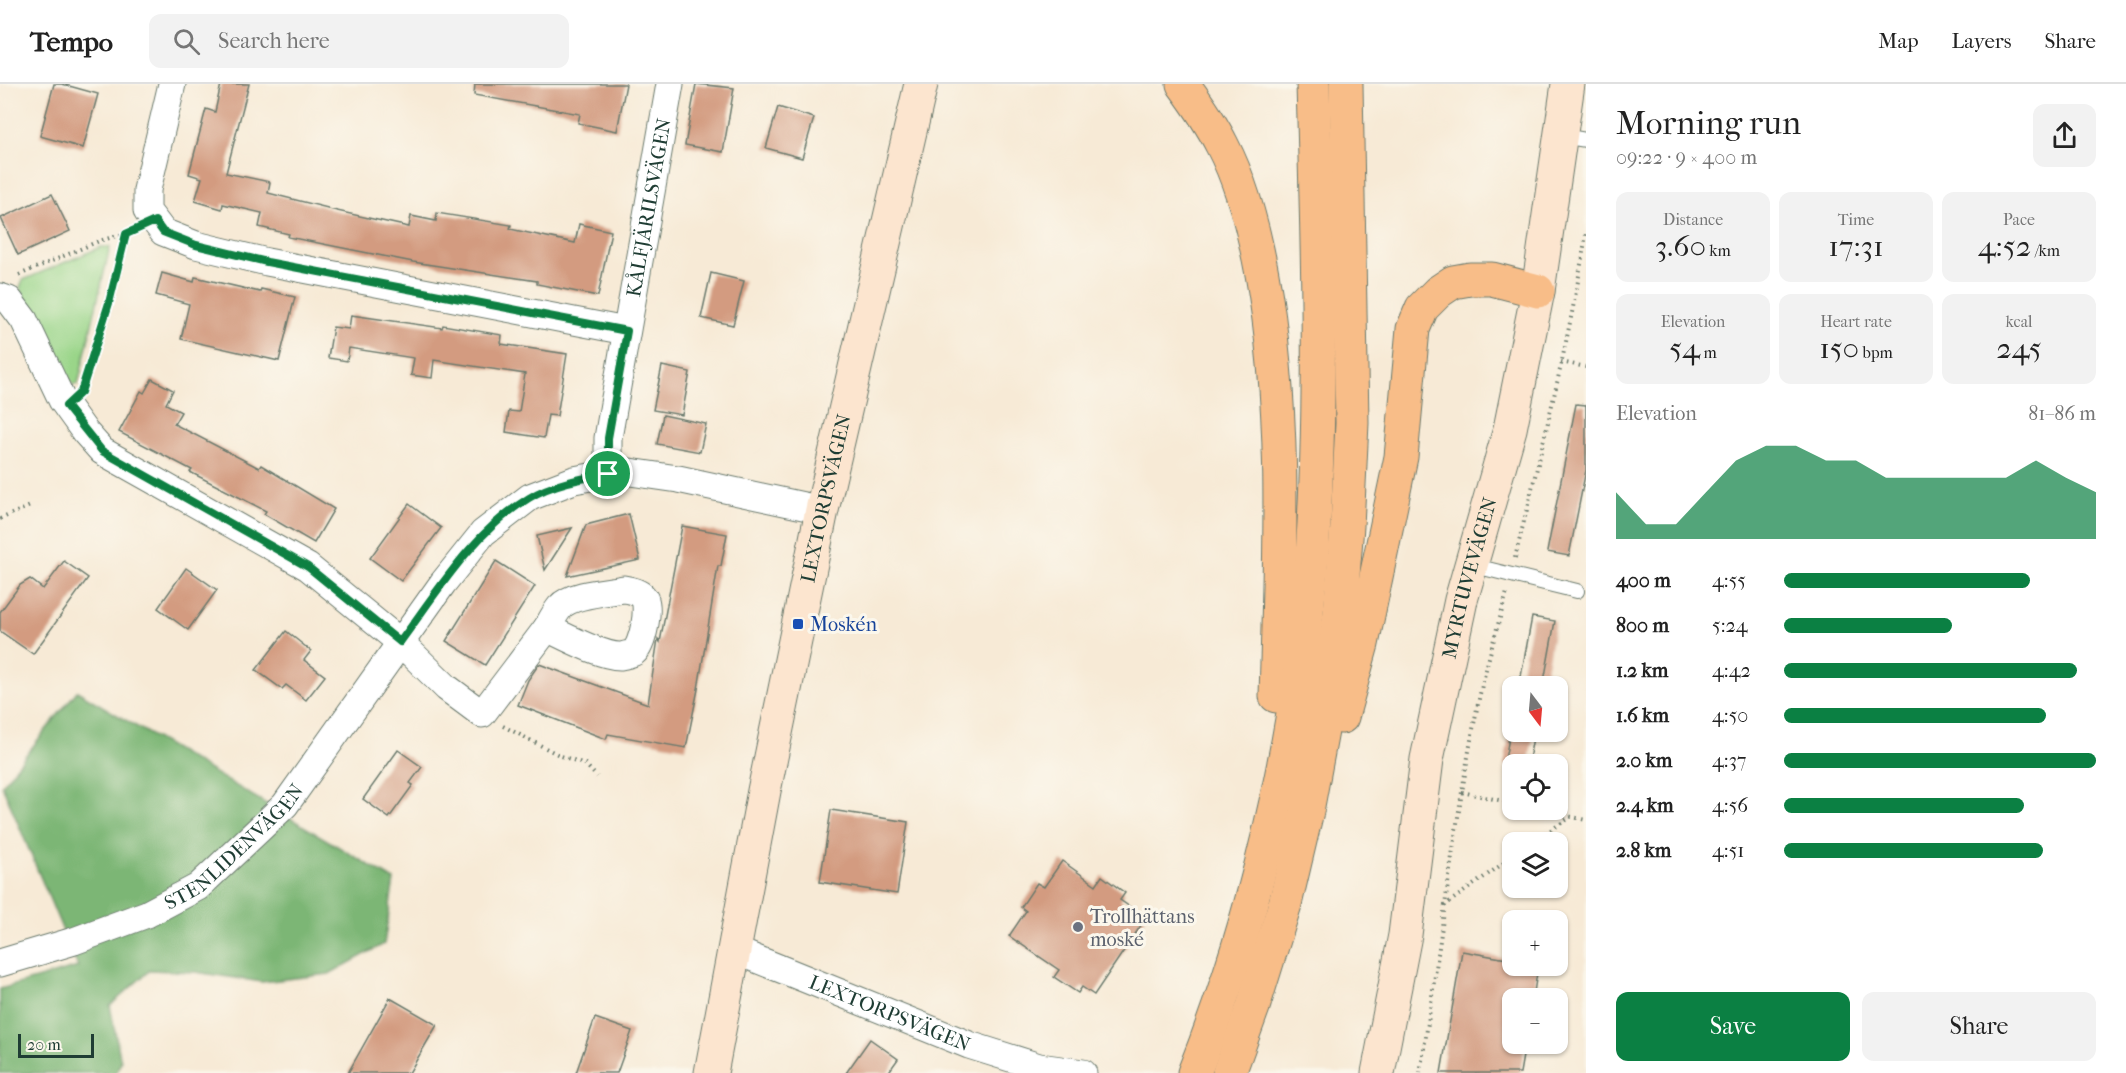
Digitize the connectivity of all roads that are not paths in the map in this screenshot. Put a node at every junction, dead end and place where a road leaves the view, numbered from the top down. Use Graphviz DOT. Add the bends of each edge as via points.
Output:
graph roads {
  1 [pos="172,84"];
  2 [pos="670,84"];
  3 [pos="921,84"];
  4 [pos="1183,84"];
  5 [pos="1313,84"];
  6 [pos="1346,84"];
  7 [pos="1568,84"];
  8 [pos="1574,137"];
  9 [pos="6,290"];
  10 [pos="1538,291"];
  11 [pos="627,331"];
  12 [pos="608,474"];
  13 [pos="822,510"];
  14 [pos="1471,565"];
  15 [pos="1577,591"];
  16 [pos="547,628"];
  17 [pos="400,642"];
  18 [pos="1307,811"];
  19 [pos="1273,818"];
  20 [pos="734,950"];
  21 [pos="0,963"];
  22 [pos="711,1073"];
  23 [pos="1083,1073"];
  24 [pos="1194,1073"];
  25 [pos="1229,1073"];
  26 [pos="1378,1073"];
  1 -- 11 [label="street" via="147,190 147,211 163,232 246,257"];
  2 -- 11 [label="street, KÅLFJÄRILSVÄGEN"];
  3 -- 13 [label="street, LEXTORPSVÄGEN"];
  4 -- 19 [label="highway" via="1223,146 1241,191 1267,300 1277,419 1280,560"];
  5 -- 19 [label="highway" via="1318,423 1314,525 1307,609"];
  6 -- 18 [label="highway" via="1352,423 1347,526 1327,704"];
  7 -- 8 [label="street, MYRTUVEVÄGEN"];
  8 -- 10 [label="street, MYRTUVEVÄGEN"];
  9 -- 17 [label="street" via="66,406 102,451 308,567"];
  10 -- 14 [label="street, MYRTUVEVÄGEN" via="1510,429"];
  10 -- 18 [label="highway" via="1492,279 1470,279 1453,282 1422,308 1413,329 1401,457 1362,644 1340,725"];
  11 -- 12 [label="street, KÅLFJÄRILSVÄGEN" via="608,438"];
  12 -- 13 [label="street, STENLIDENVÄGEN" via="624,471 678,479"];
  12 -- 17 [label="street, STENLIDENVÄGEN" via="574,480 530,497 483,533"];
  13 -- 20 [label="street, LEXTORPSVÄGEN"];
  14 -- 15 [label="lane"];
  14 -- 26 [label="street, MYRTUVEVÄGEN" via="1426,759 1405,935"];
  16 -- 17 [label="street" via="482,714 447,688"];
  17 -- 21 [label="street, STENLIDENVÄGEN" via="285,805 198,887 147,914"];
  18 -- 25 [label="highway" via="1285,903"];
  19 -- 24 [label="highway" via="1230,974"];
  20 -- 22 [label="street, LEXTORPSVÄGEN"];
  20 -- 23 [label="street, LEXTORPSVÄGEN" via="969,1045 1039,1067"];
}
